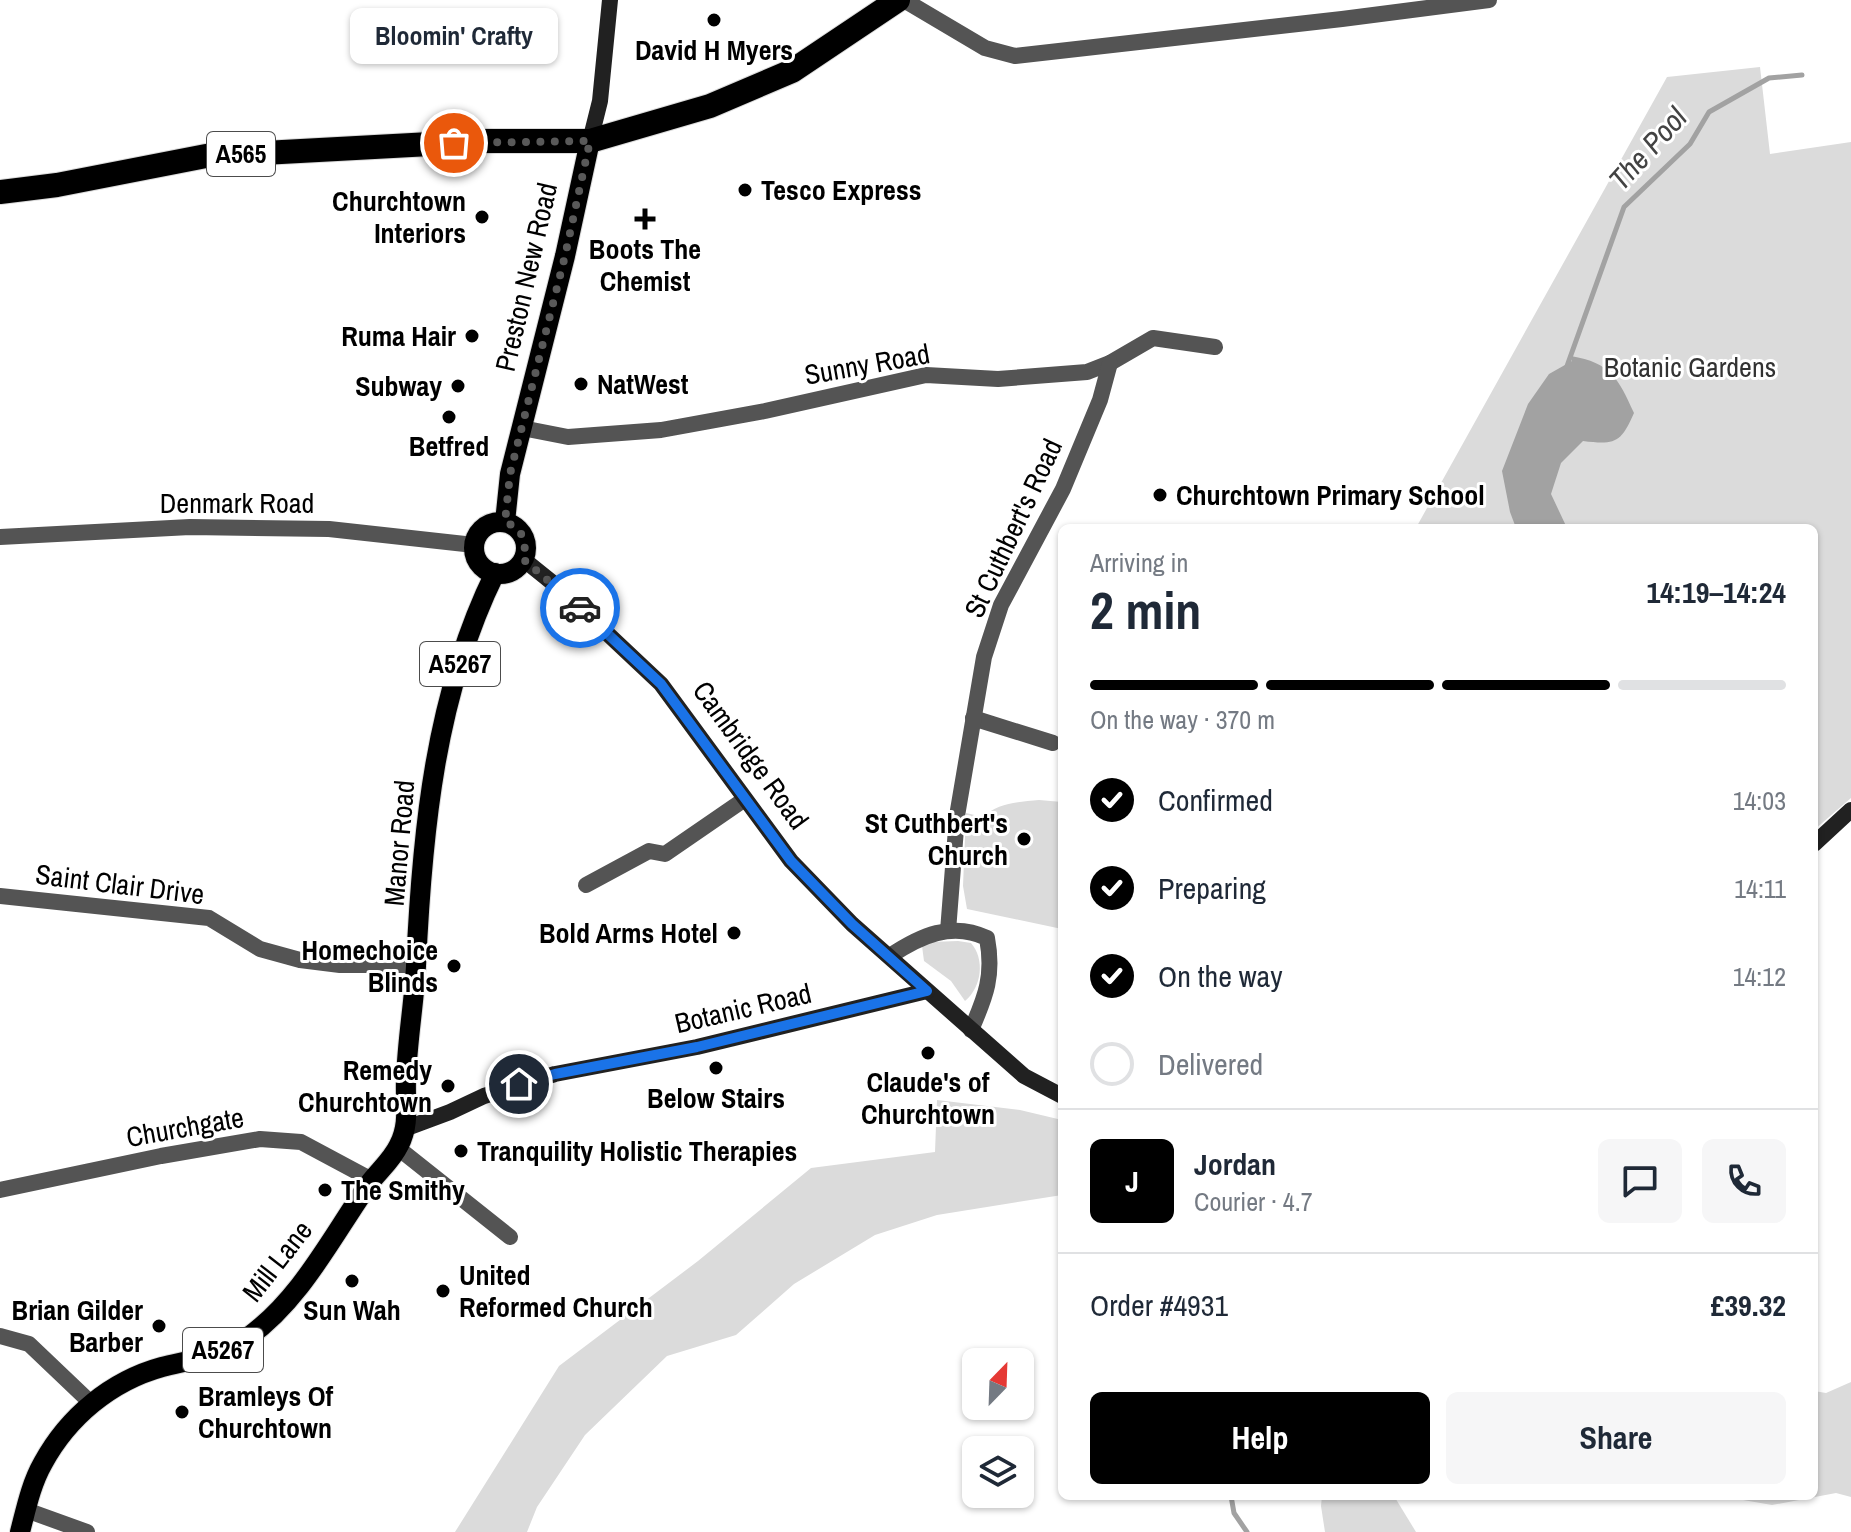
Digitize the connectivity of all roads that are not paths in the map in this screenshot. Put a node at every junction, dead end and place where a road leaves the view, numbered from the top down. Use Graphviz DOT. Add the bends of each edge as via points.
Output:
graph roads {
  1 [pos="610,0"];
  2 [pos="898,0"];
  3 [pos="904,0"];
  4 [pos="1489,0"];
  5 [pos="590,141"];
  6 [pos="0,192"];
  7 [pos="1215,347"];
  8 [pos="1110,363"];
  9 [pos="522,428"];
  10 [pos="505,522"];
  11 [pos="0,537"];
  12 [pos="474,545"];
  13 [pos="523,559"];
  14 [pos="495,573"];
  15 [pos="973,718"];
  16 [pos="1053,743"];
  17 [pos="745,799"];
  18 [pos="1851,810"];
  19 [pos="1818,840"];
  20 [pos="586,885"];
  21 [pos="0,896"];
  22 [pos="948,931"];
  23 [pos="890,956"];
  24 [pos="416,965"];
  25 [pos="927,991"];
  26 [pos="971,1030"];
  27 [pos="1058,1094"];
  28 [pos="407,1128"];
  29 [pos="398,1148"];
  30 [pos="372,1180"];
  31 [pos="0,1190"];
  32 [pos="510,1237"];
  33 [pos="0,1336"];
  34 [pos="92,1404"];
  35 [pos="26,1510"];
  36 [pos="20,1532"];
  37 [pos="87,1532"];
  1 -- 5 [label="main road" via="600,101"];
  2 -- 5 [label="highway, Preston New Road / A565" via="792,71 710,106"];
  3 -- 4 [label="street" via="985,48 1015,56"];
  5 -- 6 [label="highway, Preston New Road / A565" via="486,141 206,156"];
  5 -- 9 [label="main road, Preston New Road"];
  7 -- 8 [label="street, Sunny Road" via="1153,338"];
  8 -- 9 [label="street, Sunny Road" via="1087,372 998,379 926,375 661,430 568,437"];
  8 -- 15 [label="street, St Cuthbert's Road" via="1063,489 1001,605"];
  9 -- 10 [label="main road"];
  10 -- 12 [label="main road" via="481,529"];
  10 -- 13 [label="main road" via="523,536"];
  11 -- 12 [label="street, Denmark Road" via="205,527 329,529"];
  12 -- 14 [label="main road" via="477,560"];
  13 -- 14 [label="main road" via="511,571"];
  13 -- 17 [label="main road, Cambridge Road" via="661,684"];
  14 -- 24 [label="main road, Manor Road / A5267" via="475,612 435,759"];
  15 -- 16 [label="street"];
  15 -- 22 [label="street, St Cuthbert's Road" via="957,816"];
  17 -- 20 [label="street" via="665,854 649,851"];
  17 -- 23 [label="main road, Cambridge Road" via="791,861"];
  18 -- 19 [label="main road"];
  21 -- 24 [label="street, Saint Clair Drive" via="209,918 260,949 300,960"];
  22 -- 23 [label="street" via="921,936"];
  22 -- 26 [label="street" via="972,931 987,938 990,977"];
  23 -- 25 [label="main road, Cambridge Road"];
  24 -- 28 [label="main road, Manor Road / A5267"];
  25 -- 26 [label="main road"];
  25 -- 28 [label="main road, Botanic Road" via="697,1047 555,1074"];
  26 -- 27 [label="main road" via="1024,1076"];
  28 -- 29 [label="main road, Mill Lane / A5267"];
  29 -- 30 [label="main road, Mill Lane / A5267"];
  29 -- 32 [label="street"];
  30 -- 31 [label="street, Churchgate" via="301,1142 260,1139"];
  30 -- 34 [label="main road, Mill Lane / A5267" via="305,1281 245,1340 136,1376"];
  33 -- 34 [label="street" via="29,1344"];
  34 -- 35 [label="main road, Mill Lane / A5267" via="43,1463"];
  35 -- 36 [label="main road, Mill Lane / A5267"];
  35 -- 37 [label="street"];
}
